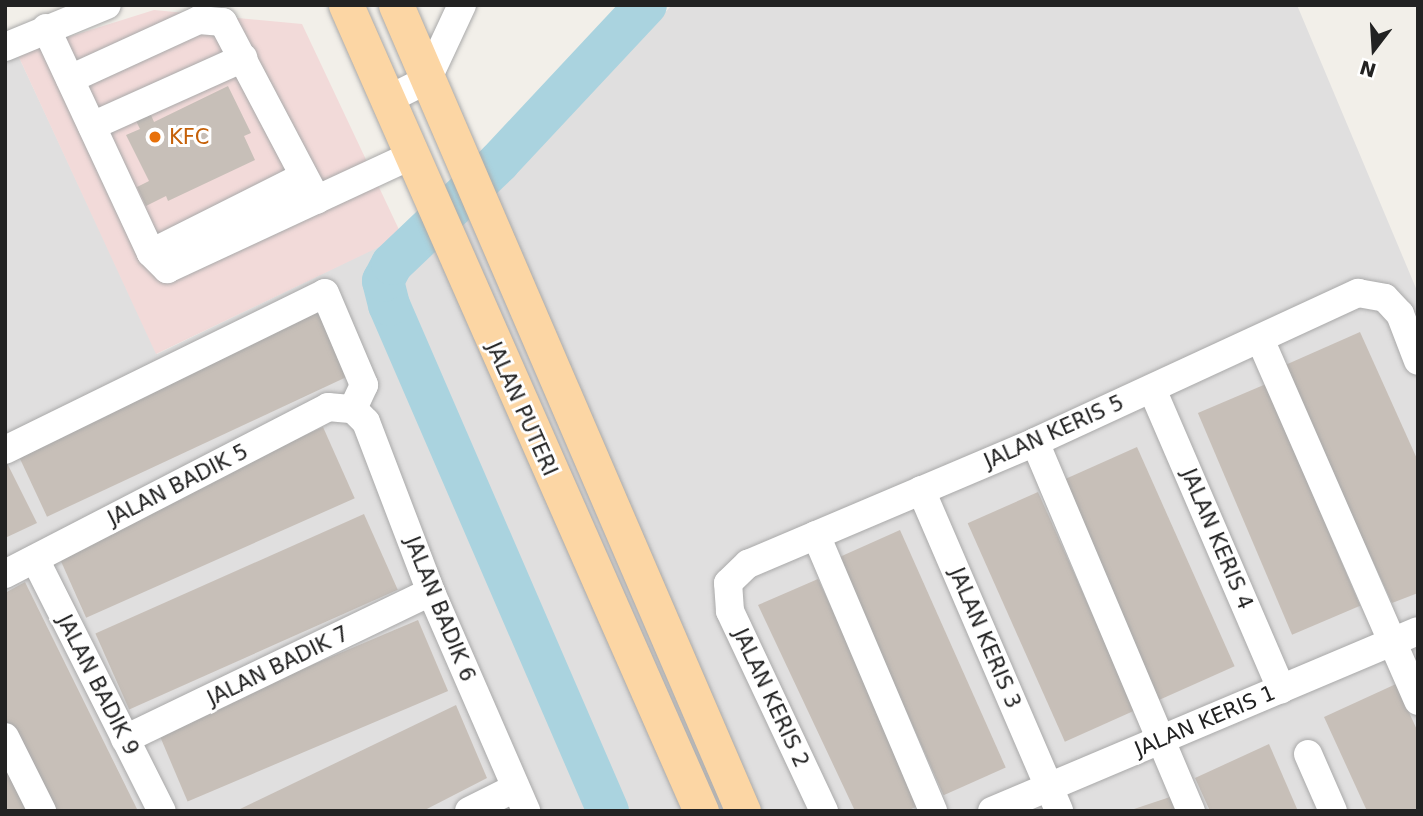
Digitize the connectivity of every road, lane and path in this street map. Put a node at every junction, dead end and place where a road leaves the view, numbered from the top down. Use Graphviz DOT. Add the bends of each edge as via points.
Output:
graph roads {
  1 [pos="107,5"];
  2 [pos="346,5"];
  3 [pos="396,5"];
  4 [pos="462,5"];
  5 [pos="46,28"];
  6 [pos="5,47"];
  7 [pos="243,58"];
  8 [pos="70,79"];
  9 [pos="427,80"];
  10 [pos="387,100"];
  11 [pos="92,126"];
  12 [pos="415,166"];
  13 [pos="310,188"];
  14 [pos="1260,339"];
  15 [pos="1418,361"];
  16 [pos="1152,389"];
  17 [pos="353,409"];
  18 [pos="1035,442"];
  19 [pos="5,450"];
  20 [pos="921,489"];
  21 [pos="816,535"];
  22 [pos="35,559"];
  23 [pos="5,574"];
  24 [pos="728,583"];
  25 [pos="431,592"];
  26 [pos="1418,631"];
  27 [pos="1392,642"];
  28 [pos="675,659"];
  29 [pos="638,674"];
  30 [pos="1281,689"];
  31 [pos="1418,701"];
  32 [pos="5,737"];
  33 [pos="125,739"];
  34 [pos="1159,740"];
  35 [pos="1308,754"];
  36 [pos="521,799"];
  37 [pos="1054,799"];
  38 [pos="42,811"];
  39 [pos="162,811"];
  40 [pos="469,811"];
  41 [pos="701,811"];
  42 [pos="743,811"];
  43 [pos="824,811"];
  44 [pos="933,811"];
  45 [pos="992,811"];
  46 [pos="1191,811"];
  47 [pos="1332,811"];
  1 -- 5 [label="street"];
  2 -- 10 [label="main road, JALAN PUTERI"];
  3 -- 9 [label="main road, JALAN PUTERI"];
  4 -- 9 [label="street"];
  5 -- 6 [label="street"];
  5 -- 8 [label="street"];
  7 -- 8 [label="street" via="223,22 210,18"];
  7 -- 11 [label="street"];
  7 -- 13 [label="street"];
  8 -- 11 [label="street"];
  9 -- 10 [label="street"];
  9 -- 28 [label="main road, JALAN PUTERI"];
  10 -- 12 [label="main road, JALAN PUTERI"];
  11 -- 13 [label="street" via="151,253 158,264 173,270"];
  12 -- 13 [label="street"];
  12 -- 29 [label="main road, JALAN PUTERI"];
  14 -- 15 [label="street, JALAN KERIS 5" via="1358,293 1385,298 1400,314"];
  14 -- 16 [label="street, JALAN KERIS 5"];
  14 -- 27 [label="street"];
  16 -- 18 [label="street, JALAN KERIS 5"];
  16 -- 30 [label="street, JALAN KERIS 4"];
  17 -- 19 [label="street" via="363,386 325,293"];
  17 -- 22 [label="street, JALAN BADIK 5" via="328,407"];
  17 -- 25 [label="street, JALAN BADIK 6" via="366,422"];
  18 -- 20 [label="street, JALAN KERIS 5"];
  18 -- 34 [label="street"];
  20 -- 21 [label="street, JALAN KERIS 5"];
  20 -- 37 [label="street, JALAN KERIS 3"];
  21 -- 24 [label="street, JALAN KERIS 5" via="748,564"];
  21 -- 44 [label="street"];
  22 -- 23 [label="street, JALAN BADIK 5"];
  22 -- 33 [label="street, JALAN BADIK 9"];
  24 -- 43 [label="street, JALAN KERIS 2" via="730,611"];
  25 -- 33 [label="street, JALAN BADIK 7"];
  25 -- 36 [label="street, JALAN BADIK 6"];
  26 -- 27 [label="street, JALAN KERIS 1"];
  27 -- 30 [label="street, JALAN KERIS 1"];
  27 -- 31 [label="street"];
  28 -- 29 [label="main road"];
  28 -- 42 [label="main road, JALAN PUTERI"];
  29 -- 41 [label="main road, JALAN PUTERI"];
  30 -- 34 [label="street, JALAN KERIS 1"];
  32 -- 38 [label="street"];
  33 -- 39 [label="street, JALAN BADIK 9"];
  34 -- 37 [label="street, JALAN KERIS 1"];
  34 -- 46 [label="street"];
  35 -- 47 [label="street"];
  36 -- 40 [label="street"];
  37 -- 45 [label="street, JALAN KERIS 1"];
}
